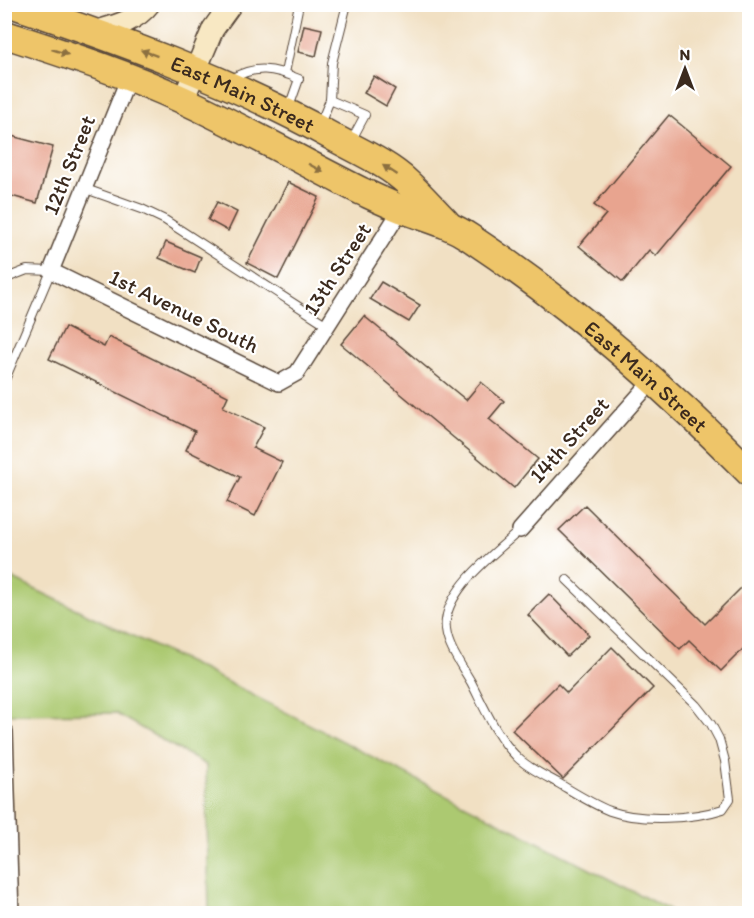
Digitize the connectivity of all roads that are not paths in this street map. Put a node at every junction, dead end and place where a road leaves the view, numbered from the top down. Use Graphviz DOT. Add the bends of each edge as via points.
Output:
graph roads {
  1 [pos="12,4"];
  2 [pos="149,4"];
  3 [pos="231,4"];
  4 [pos="299,4"];
  5 [pos="347,4"];
  6 [pos="94,32"];
  7 [pos="4,34"];
  8 [pos="195,69"];
  9 [pos="285,73"];
  10 [pos="129,77"];
  11 [pos="224,83"];
  12 [pos="183,100"];
  13 [pos="330,100"];
  14 [pos="287,112"];
  15 [pos="318,129"];
  16 [pos="349,146"];
  17 [pos="83,188"];
  18 [pos="408,199"];
  19 [pos="51,271"];
  20 [pos="4,279"];
  21 [pos="327,325"];
  22 [pos="297,373"];
  23 [pos="652,381"];
  24 [pos="4,382"];
  25 [pos="750,473"];
  26 [pos="520,530"];
  27 [pos="567,580"];
  28 [pos="5,731"];
  29 [pos="11,914"];
  1 -- 6 [label="highway, East Main Street"];
  2 -- 6 [label="main road" via="132,19"];
  3 -- 8 [label="main road" via="213,29"];
  4 -- 9 [label="lane"];
  5 -- 13 [label="lane" via="332,63"];
  8 -- 6 [label="highway, East Main Street, one-way"];
  7 -- 10 [label="highway, East Main Street, one-way"];
  8 -- 11 [label="highway, East Main Street"];
  8 -- 12 [label="main road"];
  9 -- 11 [label="lane" via="244,71"];
  9 -- 14 [label="lane" via="299,79"];
  10 -- 12 [label="highway, East Main Street"];
  10 -- 17 [label="street, 12th Street"];
  11 -- 14 [label="highway, East Main Street"];
  12 -- 18 [label="highway, East Main Street, one-way" via="337,179"];
  13 -- 15 [label="lane"];
  13 -- 16 [label="lane" via="365,115"];
  14 -- 15 [label="highway, East Main Street"];
  15 -- 16 [label="highway, East Main Street"];
  18 -- 16 [label="highway, East Main Street, one-way" via="394,173"];
  17 -- 19 [label="street, 12th Street"];
  17 -- 21 [label="lane" via="165,220"];
  18 -- 21 [label="street, 13th Street"];
  18 -- 23 [label="highway, East Main Street" via="552,297"];
  19 -- 20 [label="lane" via="27,270"];
  19 -- 22 [label="street, 1st Avenue South" via="279,383"];
  19 -- 24 [label="lane"];
  21 -- 22 [label="street, 13th Street"];
  23 -- 25 [label="highway, East Main Street"];
  23 -- 26 [label="street, 14th Street"];
  26 -- 27 [label="lane" via="463,585 450,604 446,621 448,640 502,739 517,758 611,812 666,817 710,814 723,809 730,799 726,761 711,724"];
  28 -- 29 [label="street"];
}
